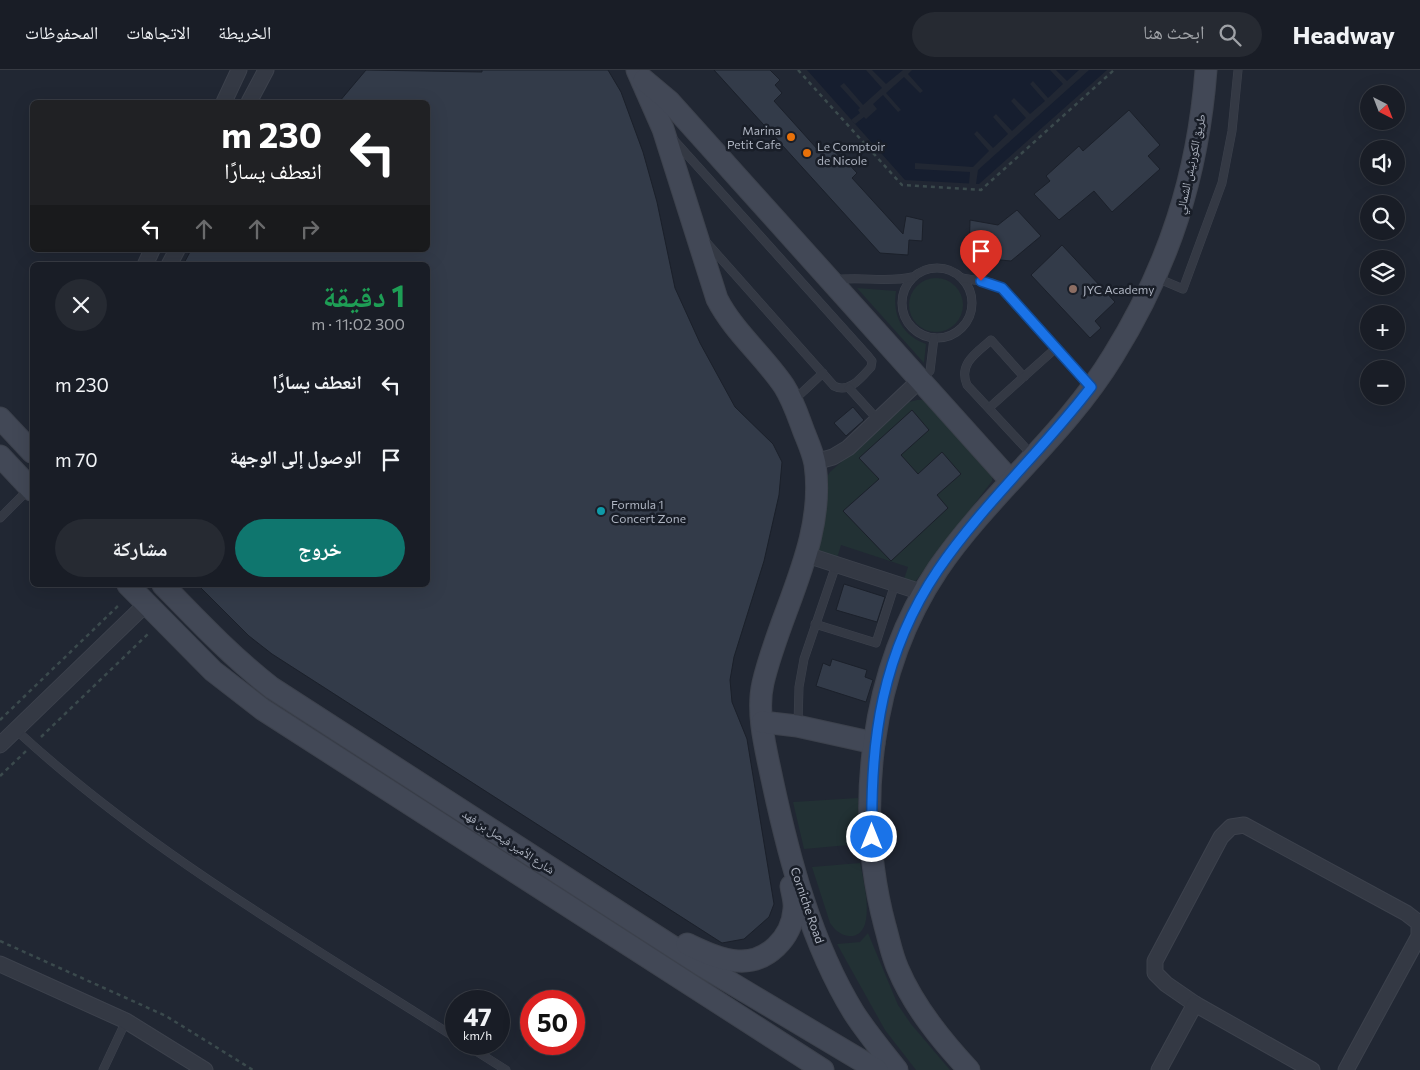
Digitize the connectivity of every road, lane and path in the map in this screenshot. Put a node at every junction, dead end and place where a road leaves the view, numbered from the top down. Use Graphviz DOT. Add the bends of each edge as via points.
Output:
graph roads {
  1 [pos="239,70"];
  2 [pos="266,70"];
  3 [pos="798,70"];
  4 [pos="1114,70"];
  5 [pos="1206,70"];
  6 [pos="1238,70"];
  7 [pos="638,73"];
  8 [pos="225,100"];
  9 [pos="250,100"];
  10 [pos="664,129"];
  11 [pos="696,232"];
  12 [pos="912,277"];
  13 [pos="1155,277"];
  14 [pos="962,278"];
  15 [pos="832,280"];
  16 [pos="855,323"];
  17 [pos="934,338"];
  18 [pos="1056,348"];
  19 [pos="823,373"];
  20 [pos="1024,377"];
  21 [pos="921,380"];
  22 [pos="1091,387"];
  23 [pos="849,388"];
  24 [pos="793,402"];
  25 [pos="989,408"];
  26 [pos="0,418"];
  27 [pos="878,420"];
  28 [pos="30,450"];
  29 [pos="0,456"];
  30 [pos="1034,456"];
  31 [pos="815,462"];
  32 [pos="1010,480"];
  33 [pos="30,488"];
  34 [pos="30,490"];
  35 [pos="0,518"];
  36 [pos="806,555"];
  37 [pos="836,565"];
  38 [pos="895,584"];
  39 [pos="165,587"];
  40 [pos="924,593"];
  41 [pos="124,595"];
  42 [pos="146,604"];
  43 [pos="815,624"];
  44 [pos="152,632"];
  45 [pos="0,720"];
  46 [pos="762,722"];
  47 [pos="798,726"];
  48 [pos="16,730"];
  49 [pos="874,742"];
  50 [pos="0,745"];
  51 [pos="32,745"];
  52 [pos="0,776"];
  53 [pos="775,792"];
  54 [pos="629,918"];
  55 [pos="0,941"];
  56 [pos="0,964"];
  57 [pos="1195,1004"];
  58 [pos="126,1021"];
  59 [pos="445,1031"];
  60 [pos="482,1055"];
  61 [pos="102,1070"];
  62 [pos="205,1070"];
  63 [pos="253,1070"];
  64 [pos="506,1070"];
  65 [pos="823,1070"];
  66 [pos="877,1070"];
  67 [pos="897,1070"];
  68 [pos="969,1070"];
  69 [pos="1159,1070"];
  70 [pos="1312,1070"];
  71 [pos="1346,1070"];
  1 -- 8 [label="street"];
  2 -- 9 [label="street"];
  3 -- 4 [label="path" via="902,185 981,190"];
  5 -- 13 [label="main road, طريق الكورنيش الشمالي" via="1181,214"];
  6 -- 13 [label="lane" via="1222,183 1183,289"];
  7 -- 10 [label="main road"];
  7 -- 15 [label="main road" via="669,101"];
  10 -- 11 [label="main road"];
  10 -- 16 [label="lane"];
  11 -- 19 [label="lane"];
  11 -- 24 [label="main road" via="725,314 768,365"];
  12 -- 14 [label="lane" via="921,271 943,268"];
  12 -- 15 [label="lane"];
  12 -- 17 [label="lane" via="902,297 905,319 917,332"];
  13 -- 22 [label="main road, طريق الكورنيش الشمالي" via="1112,359"];
  14 -- 17 [label="lane" via="970,294 971,312 966,323 957,332"];
  14 -- 18 [label="lane" via="1002,288"];
  15 -- 16 [label="main road"];
  16 -- 21 [label="main road"];
  16 -- 23 [label="lane" via="872,361 871,367"];
  17 -- 21 [label="lane" via="930,371"];
  18 -- 20 [label="lane"];
  18 -- 22 [label="lane"];
  19 -- 23 [label="lane" via="839,389"];
  19 -- 24 [label="lane"];
  20 -- 25 [label="lane"];
  20 -- 25 [label="lane" via="991,340 985,345 967,361 964,377 967,385"];
  21 -- 27 [label="street"];
  21 -- 32 [label="main road"];
  22 -- 30 [label="main road, طريق الكورنيش الشمالي"];
  23 -- 27 [label="lane"];
  24 -- 31 [label="main road"];
  25 -- 30 [label="lane"];
  26 -- 28 [label="main road"];
  27 -- 31 [label="street" via="848,448"];
  29 -- 33 [label="main road"];
  30 -- 32 [label="main road, طريق الكورنيش الشمالي"];
  31 -- 36 [label="main road, Corniche Road" via="813,526"];
  32 -- 40 [label="main road, طريق الكورنيش الشمالي" via="949,554"];
  34 -- 35 [label="lane"];
  36 -- 37 [label="street"];
  36 -- 46 [label="main road, Corniche Road" via="763,683"];
  37 -- 38 [label="street"];
  37 -- 43 [label="lane"];
  38 -- 40 [label="street"];
  38 -- 43 [label="lane" via="876,643"];
  39 -- 54 [label="main road, شارع الأمير فيصل بن فهد" via="219,643 272,688"];
  40 -- 49 [label="main road, طريق الكورنيش الشمالي" via="899,645"];
  41 -- 42 [label="main road, شارع الأمير فيصل بن فهد"];
  41 -- 45 [label="path"];
  42 -- 48 [label="street"];
  42 -- 65 [label="main road, شارع الأمير فيصل بن فهد" via="213,671 269,714"];
  43 -- 47 [label="lane" via="801,674"];
  44 -- 51 [label="path" via="147,633"];
  46 -- 47 [label="main road"];
  46 -- 53 [label="main road, Corniche Road"];
  47 -- 49 [label="main road"];
  48 -- 50 [label="street"];
  48 -- 51 [label="lane"];
  49 -- 68 [label="main road, طريق الكورنيش الشمالي" via="872,850 877,897 890,944 898,968 922,1013"];
  51 -- 52 [label="path"];
  51 -- 59 [label="lane" via="175,858"];
  53 -- 54 [label="main road" via="795,908 784,938 771,952 756,959 738,961 721,957 705,953"];
  53 -- 67 [label="main road, Corniche Road" via="804,899 820,942 854,1012"];
  54 -- 66 [label="main road, شارع الأمير فيصل بن فهد" via="701,966"];
  55 -- 63 [label="path" via="166,1016"];
  56 -- 58 [label="street"];
  57 -- 69 [label="street"];
  57 -- 70 [label="street"];
  57 -- 71 [label="street" via="1155,974 1155,961 1221,838 1231,827 1244,825 1420,923 1419,936"];
  58 -- 61 [label="lane"];
  58 -- 62 [label="street"];
  60 -- 64 [label="lane"];
}
